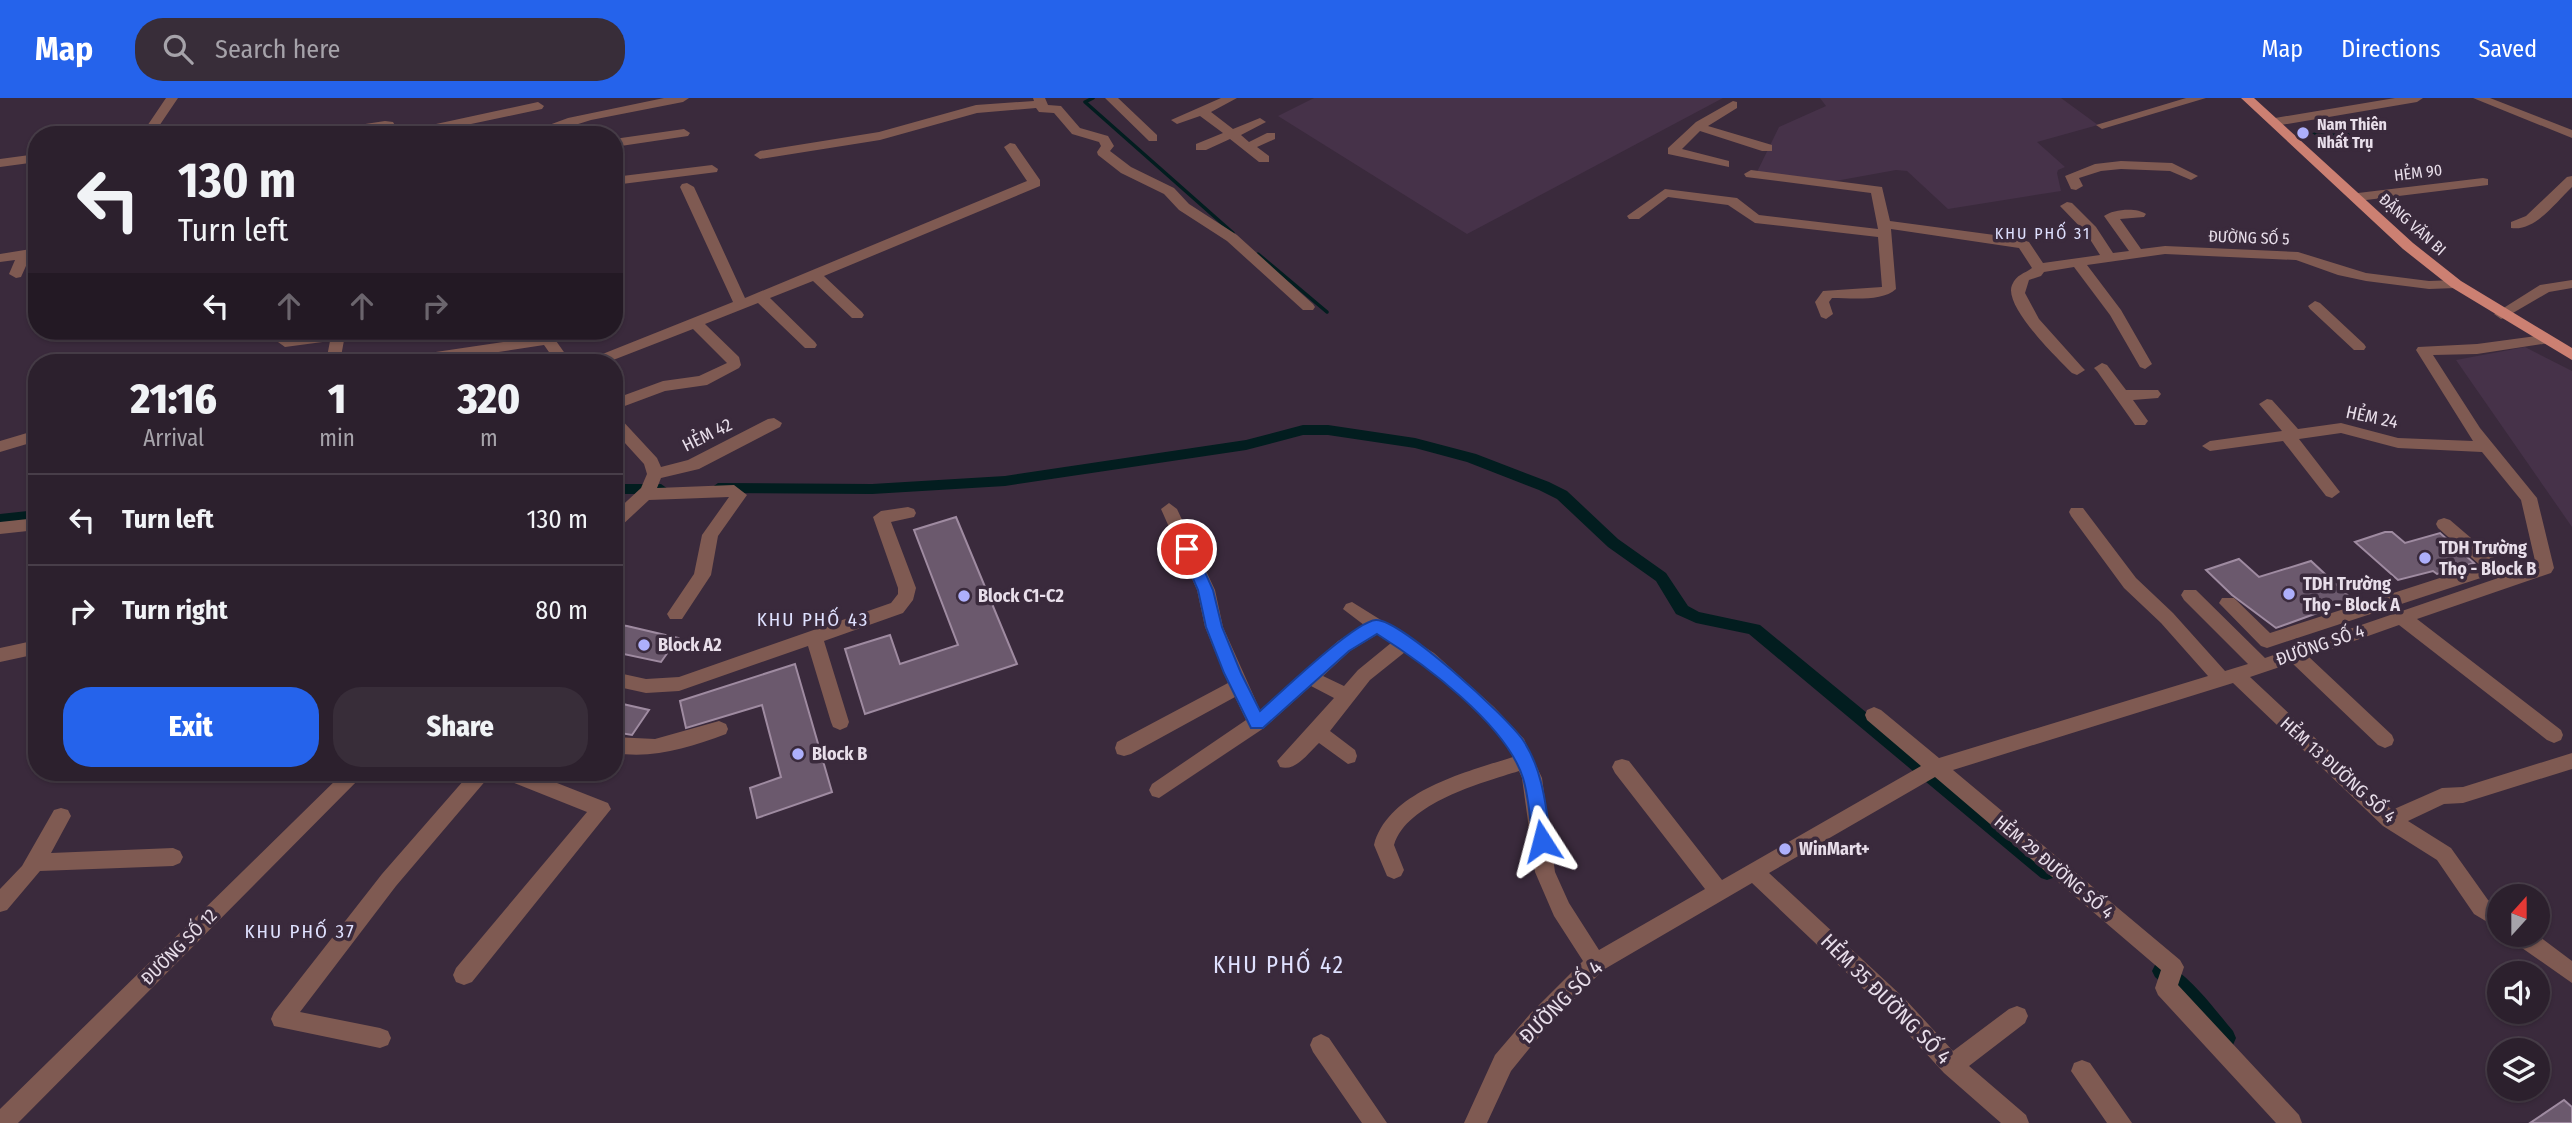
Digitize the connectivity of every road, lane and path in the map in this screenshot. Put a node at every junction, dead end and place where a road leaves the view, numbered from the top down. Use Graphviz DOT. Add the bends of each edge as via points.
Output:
graph roads {
  1 [pos="172,98"];
  2 [pos="683,98"];
  3 [pos="1111,98"];
  4 [pos="1231,98"];
  5 [pos="2143,98"];
  6 [pos="2200,98"];
  7 [pos="2247,98"];
  8 [pos="2417,98"];
  9 [pos="2479,98"];
  10 [pos="1039,101"];
  11 [pos="536,102"];
  12 [pos="1733,105"];
  13 [pos="2159,108"];
  14 [pos="1202,111"];
  15 [pos="1177,120"];
  16 [pos="1260,122"];
  17 [pos="2275,122"];
  18 [pos="2102,125"];
  19 [pos="153,126"];
  20 [pos="437,126"];
  21 [pos="541,126"];
  22 [pos="563,126"];
  23 [pos="1699,127"];
  24 [pos="684,133"];
  25 [pos="1231,133"];
  26 [pos="2572,134"];
  27 [pos="1271,136"];
  28 [pos="1153,138"];
  29 [pos="623,142"];
  30 [pos="1010,146"];
  31 [pos="1201,147"];
  32 [pos="1248,147"];
  33 [pos="1767,148"];
  34 [pos="760,155"];
  35 [pos="28,159"];
  36 [pos="1264,159"];
  37 [pos="0,163"];
  38 [pos="1724,164"];
  39 [pos="712,169"];
  40 [pos="1751,174"];
  41 [pos="2191,176"];
  42 [pos="623,180"];
  43 [pos="2572,180"];
  44 [pos="2483,182"];
  45 [pos="2076,186"];
  46 [pos="687,187"];
  47 [pos="2358,197"];
  48 [pos="2067,206"];
  49 [pos="2139,215"];
  50 [pos="1634,216"];
  51 [pos="2516,225"];
  52 [pos="1885,229"];
  53 [pos="28,253"];
  54 [pos="2137,253"];
  55 [pos="2108,256"];
  56 [pos="28,257"];
  57 [pos="0,258"];
  58 [pos="2076,261"];
  59 [pos="2039,268"];
  60 [pos="16,274"];
  61 [pos="815,275"];
  62 [pos="2456,284"];
  63 [pos="2572,284"];
  64 [pos="761,297"];
  65 [pos="741,305"];
  66 [pos="2315,306"];
  67 [pos="1308,307"];
  68 [pos="1826,314"];
  69 [pos="2501,314"];
  70 [pos="857,315"];
  71 [pos="696,323"];
  72 [pos="300,340"];
  73 [pos="523,340"];
  74 [pos="548,340"];
  75 [pos="2544,340"];
  76 [pos="285,342"];
  77 [pos="810,345"];
  78 [pos="2359,347"];
  79 [pos="446,354"];
  80 [pos="559,354"];
  81 [pos="616,354"];
  82 [pos="2572,355"];
  83 [pos="2145,364"];
  84 [pos="2102,368"];
  85 [pos="2077,370"];
  86 [pos="2153,394"];
  87 [pos="2123,395"];
  88 [pos="623,402"];
  89 [pos="2267,404"];
  90 [pos="2140,421"];
  91 [pos="774,423"];
  92 [pos="623,431"];
  93 [pos="2291,436"];
  94 [pos="28,438"];
  95 [pos="2210,446"];
  96 [pos="0,447"];
  97 [pos="2486,447"];
  98 [pos="655,474"];
  99 [pos="646,492"];
  100 [pos="2332,492"];
  101 [pos="1169,509"];
  102 [pos="2077,512"];
  103 [pos="908,513"];
  104 [pos="623,514"];
  105 [pos="2444,524"];
  106 [pos="28,525"];
  107 [pos="0,528"];
  108 [pos="2456,580"];
  109 [pos="2474,592"];
  110 [pos="2190,594"];
  111 [pos="2228,603"];
  112 [pos="1352,609"];
  113 [pos="676,614"];
  114 [pos="2401,617"];
  115 [pos="1377,626"];
  116 [pos="814,637"];
  117 [pos="1403,643"];
  118 [pos="28,649"];
  119 [pos="2295,654"];
  120 [pos="0,655"];
  121 [pos="2261,665"];
  122 [pos="1309,677"];
  123 [pos="2229,677"];
  124 [pos="623,681"];
  125 [pos="1238,685"];
  126 [pos="1347,696"];
  127 [pos="1874,715"];
  128 [pos="840,722"];
  129 [pos="1257,723"];
  130 [pos="719,729"];
  131 [pos="1318,732"];
  132 [pos="2554,735"];
  133 [pos="2385,740"];
  134 [pos="623,746"];
  135 [pos="1124,748"];
  136 [pos="1348,756"];
  137 [pos="1287,761"];
  138 [pos="1524,761"];
  139 [pos="2572,761"];
  140 [pos="1622,767"];
  141 [pos="1936,767"];
  142 [pos="347,781"];
  143 [pos="474,781"];
  144 [pos="531,781"];
  145 [pos="1160,790"];
  146 [pos="61,816"];
  147 [pos="2390,820"];
  148 [pos="173,857"];
  149 [pos="34,862"];
  150 [pos="1394,870"];
  151 [pos="1755,873"];
  152 [pos="1719,891"];
  153 [pos="0,903"];
  154 [pos="2487,911"];
  155 [pos="2537,947"];
  156 [pos="1596,963"];
  157 [pos="2572,973"];
  158 [pos="464,975"];
  159 [pos="2017,1016"];
  160 [pos="380,1038"];
  161 [pos="1321,1045"];
  162 [pos="1952,1065"];
  163 [pos="2082,1071"];
  164 [pos="2,1123"];
  165 [pos="1376,1123"];
  166 [pos="1475,1123"];
  167 [pos="2018,1123"];
  168 [pos="2121,1123"];
  169 [pos="2291,1123"];
  1 -- 19 [label="street"];
  2 -- 22 [label="street"];
  3 -- 28 [label="street"];
  4 -- 14 [label="street"];
  5 -- 13 [label="street"];
  6 -- 13 [label="street"];
  7 -- 17 [label="main road, ĐẶNG VĂN BI"];
  8 -- 17 [label="street"];
  9 -- 26 [label="street"];
  10 -- 34 [label="street" via="976,109 880,136"];
  10 -- 67 [label="street" via="1043,109 1057,109 1076,131 1104,139 1108,146 1103,152 1126,170 1169,191 1184,207 1232,238"];
  11 -- 20 [label="street"];
  11 -- 21 [label="street"];
  12 -- 23 [label="street"];
  13 -- 18 [label="street"];
  14 -- 15 [label="street"];
  14 -- 25 [label="street"];
  16 -- 25 [label="street"];
  17 -- 47 [label="main road, ĐẶNG VĂN BI"];
  23 -- 33 [label="street"];
  23 -- 38 [label="street" via="1673,150"];
  24 -- 29 [label="street"];
  25 -- 31 [label="street"];
  25 -- 32 [label="street"];
  27 -- 32 [label="street"];
  30 -- 61 [label="street" via="1035,183"];
  32 -- 36 [label="street"];
  35 -- 37 [label="street"];
  39 -- 42 [label="street"];
  40 -- 52 [label="street" via="1877,190"];
  41 -- 45 [label="street" via="2172,167 2100,167 2072,176"];
  43 -- 51 [label="street" via="2531,219"];
  44 -- 47 [label="street, HẺM 90"];
  46 -- 65 [label="street"];
  47 -- 62 [label="main road, ĐẶNG VĂN BI"];
  48 -- 55 [label="street" via="2091,229"];
  49 -- 54 [label="street" via="2111,216"];
  50 -- 52 [label="street" via="1665,194 1732,201 1755,219"];
  52 -- 59 [label="street" via="2012,241 2024,245"];
  52 -- 68 [label="street" via="1888,290 1828,294 1822,302"];
  53 -- 57 [label="street"];
  54 -- 55 [label="street, ĐƯỜNG SỐ 5"];
  54 -- 62 [label="street, ĐƯỜNG SỐ 5" via="2165,250 2298,256 2366,277"];
  55 -- 58 [label="street, ĐƯỜNG SỐ 5"];
  56 -- 60 [label="street"];
  58 -- 59 [label="street, ĐƯỜNG SỐ 5"];
  58 -- 83 [label="street" via="2116,313"];
  59 -- 85 [label="street" via="2024,277 2019,296"];
  61 -- 64 [label="street"];
  61 -- 70 [label="street"];
  62 -- 69 [label="main road, ĐẶNG VĂN BI"];
  63 -- 69 [label="street" via="2545,288"];
  64 -- 65 [label="street"];
  64 -- 77 [label="street"];
  65 -- 71 [label="street"];
  66 -- 78 [label="street"];
  69 -- 75 [label="main road, ĐẶNG VĂN BI"];
  71 -- 81 [label="street"];
  71 -- 88 [label="street" via="734,365 702,381 663,386"];
  72 -- 76 [label="street"];
  73 -- 79 [label="street"];
  74 -- 80 [label="street"];
  75 -- 82 [label="main road, ĐẶNG VĂN BI"];
  75 -- 97 [label="street, ĐƯỜNG SỐ 4" via="2423,350"];
  84 -- 87 [label="street"];
  86 -- 87 [label="street"];
  87 -- 90 [label="street"];
  89 -- 93 [label="street"];
  91 -- 98 [label="street, HẺM 42" via="694,465"];
  92 -- 98 [label="street" via="651,462"];
  93 -- 95 [label="street, HẺM 24"];
  93 -- 97 [label="street, HẺM 24" via="2342,428 2398,443"];
  93 -- 100 [label="street"];
  94 -- 96 [label="street"];
  97 -- 109 [label="street, ĐƯỜNG SỐ 4" via="2529,498 2545,568"];
  98 -- 99 [label="street"];
  99 -- 104 [label="street"];
  99 -- 113 [label="street" via="734,491 739,495 710,535 702,575"];
  101 -- 125 [label="street" via="1206,590 1214,627"];
  102 -- 123 [label="street, HẺM 13 ĐƯỜNG SỐ 4" via="2130,583"];
  103 -- 116 [label="street" via="881,517 907,588 903,603"];
  105 -- 108 [label="street" via="2493,567"];
  106 -- 107 [label="street"];
  108 -- 109 [label="street"];
  108 -- 111 [label="street" via="2267,641"];
  109 -- 114 [label="street, ĐƯỜNG SỐ 4"];
  110 -- 121 [label="street"];
  112 -- 115 [label="street"];
  114 -- 119 [label="street, ĐƯỜNG SỐ 4"];
  114 -- 132 [label="street"];
  115 -- 117 [label="street"];
  115 -- 122 [label="street" via="1343,646"];
  116 -- 124 [label="street" via="668,687"];
  116 -- 128 [label="street"];
  117 -- 126 [label="street" via="1364,675"];
  117 -- 138 [label="street" via="1428,658 1487,712 1517,745"];
  118 -- 120 [label="street"];
  119 -- 121 [label="street, ĐƯỜNG SỐ 4"];
  119 -- 133 [label="street"];
  121 -- 123 [label="street, ĐƯỜNG SỐ 4"];
  122 -- 126 [label="street"];
  122 -- 129 [label="street"];
  123 -- 141 [label="street, ĐƯỜNG SỐ 4"];
  123 -- 147 [label="street, HẺM 13 ĐƯỜNG SỐ 4"];
  125 -- 129 [label="street"];
  125 -- 135 [label="street"];
  126 -- 131 [label="street"];
  127 -- 141 [label="street, HẺM 29 ĐƯỜNG SỐ 4"];
  129 -- 145 [label="street"];
  130 -- 134 [label="street" via="667,747"];
  131 -- 136 [label="street"];
  131 -- 137 [label="street"];
  138 -- 150 [label="street" via="1468,779 1408,807 1384,845"];
  138 -- 156 [label="street" via="1532,778 1545,872 1561,909"];
  139 -- 147 [label="street" via="2463,795 2442,796"];
  140 -- 152 [label="street"];
  141 -- 151 [label="street, ĐƯỜNG SỐ 4"];
  141 -- 169 [label="street, HẺM 29 ĐƯỜNG SỐ 4" via="2173,967 2166,988"];
  142 -- 164 [label="street, ĐƯỜNG SỐ 12"];
  143 -- 160 [label="street" via="389,880 282,1019"];
  144 -- 158 [label="street" via="601,809"];
  146 -- 149 [label="street"];
  147 -- 154 [label="street, HẺM 13 ĐƯỜNG SỐ 4" via="2444,854"];
  148 -- 149 [label="street"];
  149 -- 153 [label="street"];
  151 -- 152 [label="street, ĐƯỜNG SỐ 4"];
  151 -- 162 [label="street, HẺM 35 ĐƯỜNG SỐ 4" via="1896,1004"];
  152 -- 156 [label="street, ĐƯỜNG SỐ 4"];
  155 -- 157 [label="street"];
  156 -- 166 [label="street, ĐƯỜNG SỐ 4" via="1503,1063"];
  159 -- 162 [label="street"];
  161 -- 165 [label="street"];
  162 -- 167 [label="street, HẺM 35 ĐƯỜNG SỐ 4"];
  163 -- 168 [label="street"];
}
